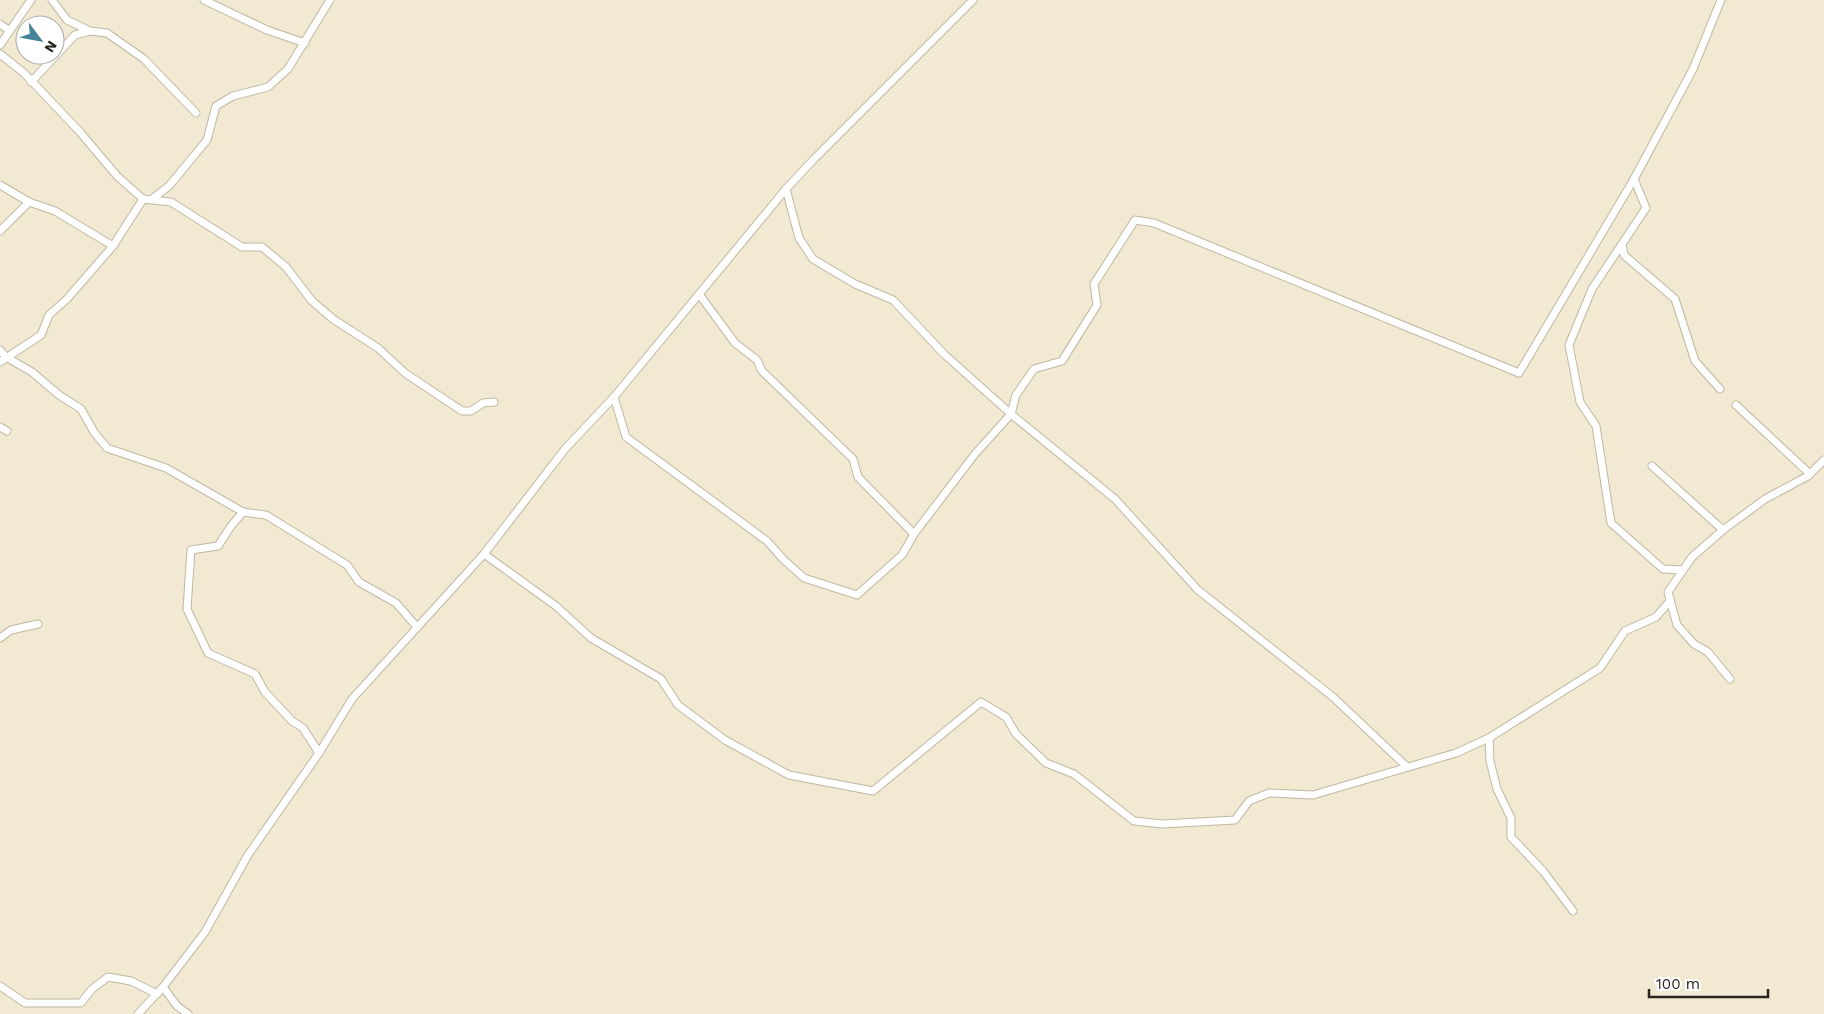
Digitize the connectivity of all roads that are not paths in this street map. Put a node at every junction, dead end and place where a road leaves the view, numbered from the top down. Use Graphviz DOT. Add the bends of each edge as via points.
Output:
graph roads {
  1 [pos="31,0"];
  2 [pos="52,0"];
  3 [pos="204,0"];
  4 [pos="330,0"];
  5 [pos="973,0"];
  6 [pos="1720,0"];
  7 [pos="0,24"];
  8 [pos="10,31"];
  9 [pos="90,31"];
  10 [pos="305,43"];
  11 [pos="0,45"];
  12 [pos="0,54"];
  13 [pos="31,82"];
  14 [pos="196,113"];
  15 [pos="1634,179"];
  16 [pos="0,186"];
  17 [pos="786,189"];
  18 [pos="143,199"];
  19 [pos="152,199"];
  20 [pos="29,202"];
  21 [pos="0,230"];
  22 [pos="1622,244"];
  23 [pos="113,246"];
  24 [pos="699,294"];
  25 [pos="0,350"];
  26 [pos="6,357"];
  27 [pos="0,362"];
  28 [pos="1720,389"];
  29 [pos="614,397"];
  30 [pos="494,402"];
  31 [pos="1736,405"];
  32 [pos="1011,414"];
  33 [pos="0,427"];
  34 [pos="7,431"];
  35 [pos="1824,460"];
  36 [pos="1652,466"];
  37 [pos="1810,474"];
  38 [pos="243,512"];
  39 [pos="1723,530"];
  40 [pos="914,534"];
  41 [pos="484,554"];
  42 [pos="1683,570"];
  43 [pos="1670,601"];
  44 [pos="38,624"];
  45 [pos="417,627"];
  46 [pos="0,638"];
  47 [pos="1730,679"];
  48 [pos="1489,738"];
  49 [pos="319,753"];
  50 [pos="1406,766"];
  51 [pos="1573,911"];
  52 [pos="0,986"];
  53 [pos="163,987"];
  54 [pos="157,994"];
  55 [pos="138,1014"];
  56 [pos="188,1014"];
  1 -- 8 [label="street"];
  2 -- 9 [label="street" via="67,20"];
  3 -- 10 [label="street" via="267,30"];
  4 -- 10 [label="street"];
  5 -- 17 [label="street"];
  6 -- 15 [label="street" via="1692,69"];
  7 -- 8 [label="street"];
  8 -- 11 [label="street"];
  9 -- 13 [label="street" via="75,35"];
  9 -- 14 [label="street" via="107,32 144,59"];
  10 -- 19 [label="street" via="288,69 268,87 233,96 216,106 207,140 169,186"];
  12 -- 13 [label="street"];
  13 -- 18 [label="street" via="80,132 116,176"];
  15 -- 22 [label="street" via="1646,208"];
  15 -- 32 [label="street" via="1519,373 1154,223 1135,220 1094,284 1097,305 1062,361 1034,369 1016,395"];
  16 -- 20 [label="street"];
  17 -- 24 [label="street"];
  17 -- 32 [label="street" via="799,238 813,259 855,284 894,300 944,354"];
  18 -- 19 [label="street"];
  18 -- 23 [label="street"];
  19 -- 30 [label="street" via="171,202 242,247 262,247 286,267 312,301 333,319 378,348 405,373 462,411 471,412 483,403"];
  20 -- 21 [label="street"];
  20 -- 23 [label="street" via="55,211"];
  22 -- 28 [label="street" via="1624,255 1675,299 1695,361"];
  22 -- 42 [label="street" via="1592,289 1569,344 1580,402 1596,426 1610,523 1663,569"];
  23 -- 26 [label="street" via="49,315 41,335"];
  24 -- 29 [label="street"];
  24 -- 40 [label="street" via="735,343 757,360 762,371 853,459 858,478"];
  25 -- 26 [label="street"];
  26 -- 27 [label="street"];
  26 -- 38 [label="street" via="81,409 107,448 166,468"];
  29 -- 40 [label="street" via="626,437 767,540 804,578 857,595 902,555"];
  29 -- 41 [label="street" via="566,449"];
  31 -- 37 [label="street"];
  32 -- 40 [label="street" via="975,454"];
  32 -- 50 [label="street" via="1115,499 1198,590 1333,697"];
  33 -- 34 [label="street"];
  35 -- 37 [label="street"];
  36 -- 39 [label="street"];
  37 -- 39 [label="street" via="1765,499"];
  38 -- 45 [label="street" via="266,515 347,565 359,582 396,603"];
  38 -- 49 [label="street" via="218,546 191,550 187,609 208,653 255,674 265,692 303,728"];
  39 -- 42 [label="street" via="1692,557"];
  41 -- 45 [label="street"];
  41 -- 50 [label="street" via="556,606 591,638 661,679 678,705 725,740 789,775 873,791 981,702 1006,716 1016,734 1046,763 1074,774 1134,821 1162,824 1235,820 1249,801 1268,793 1313,795"];
  42 -- 43 [label="street" via="1668,592"];
  43 -- 47 [label="street" via="1677,625 1694,644 1708,652"];
  43 -- 48 [label="street" via="1656,616 1625,631 1600,668"];
  44 -- 46 [label="street" via="12,630"];
  45 -- 49 [label="street" via="352,699"];
  48 -- 50 [label="street" via="1456,753"];
  48 -- 51 [label="street" via="1490,761 1497,789 1511,818 1511,837 1543,870"];
  49 -- 53 [label="street" via="248,855 205,932"];
  52 -- 54 [label="street" via="25,1003 46,1005 81,1003 108,977 131,982"];
  53 -- 54 [label="street"];
  53 -- 56 [label="street" via="177,1006"];
  54 -- 55 [label="street"];
}
